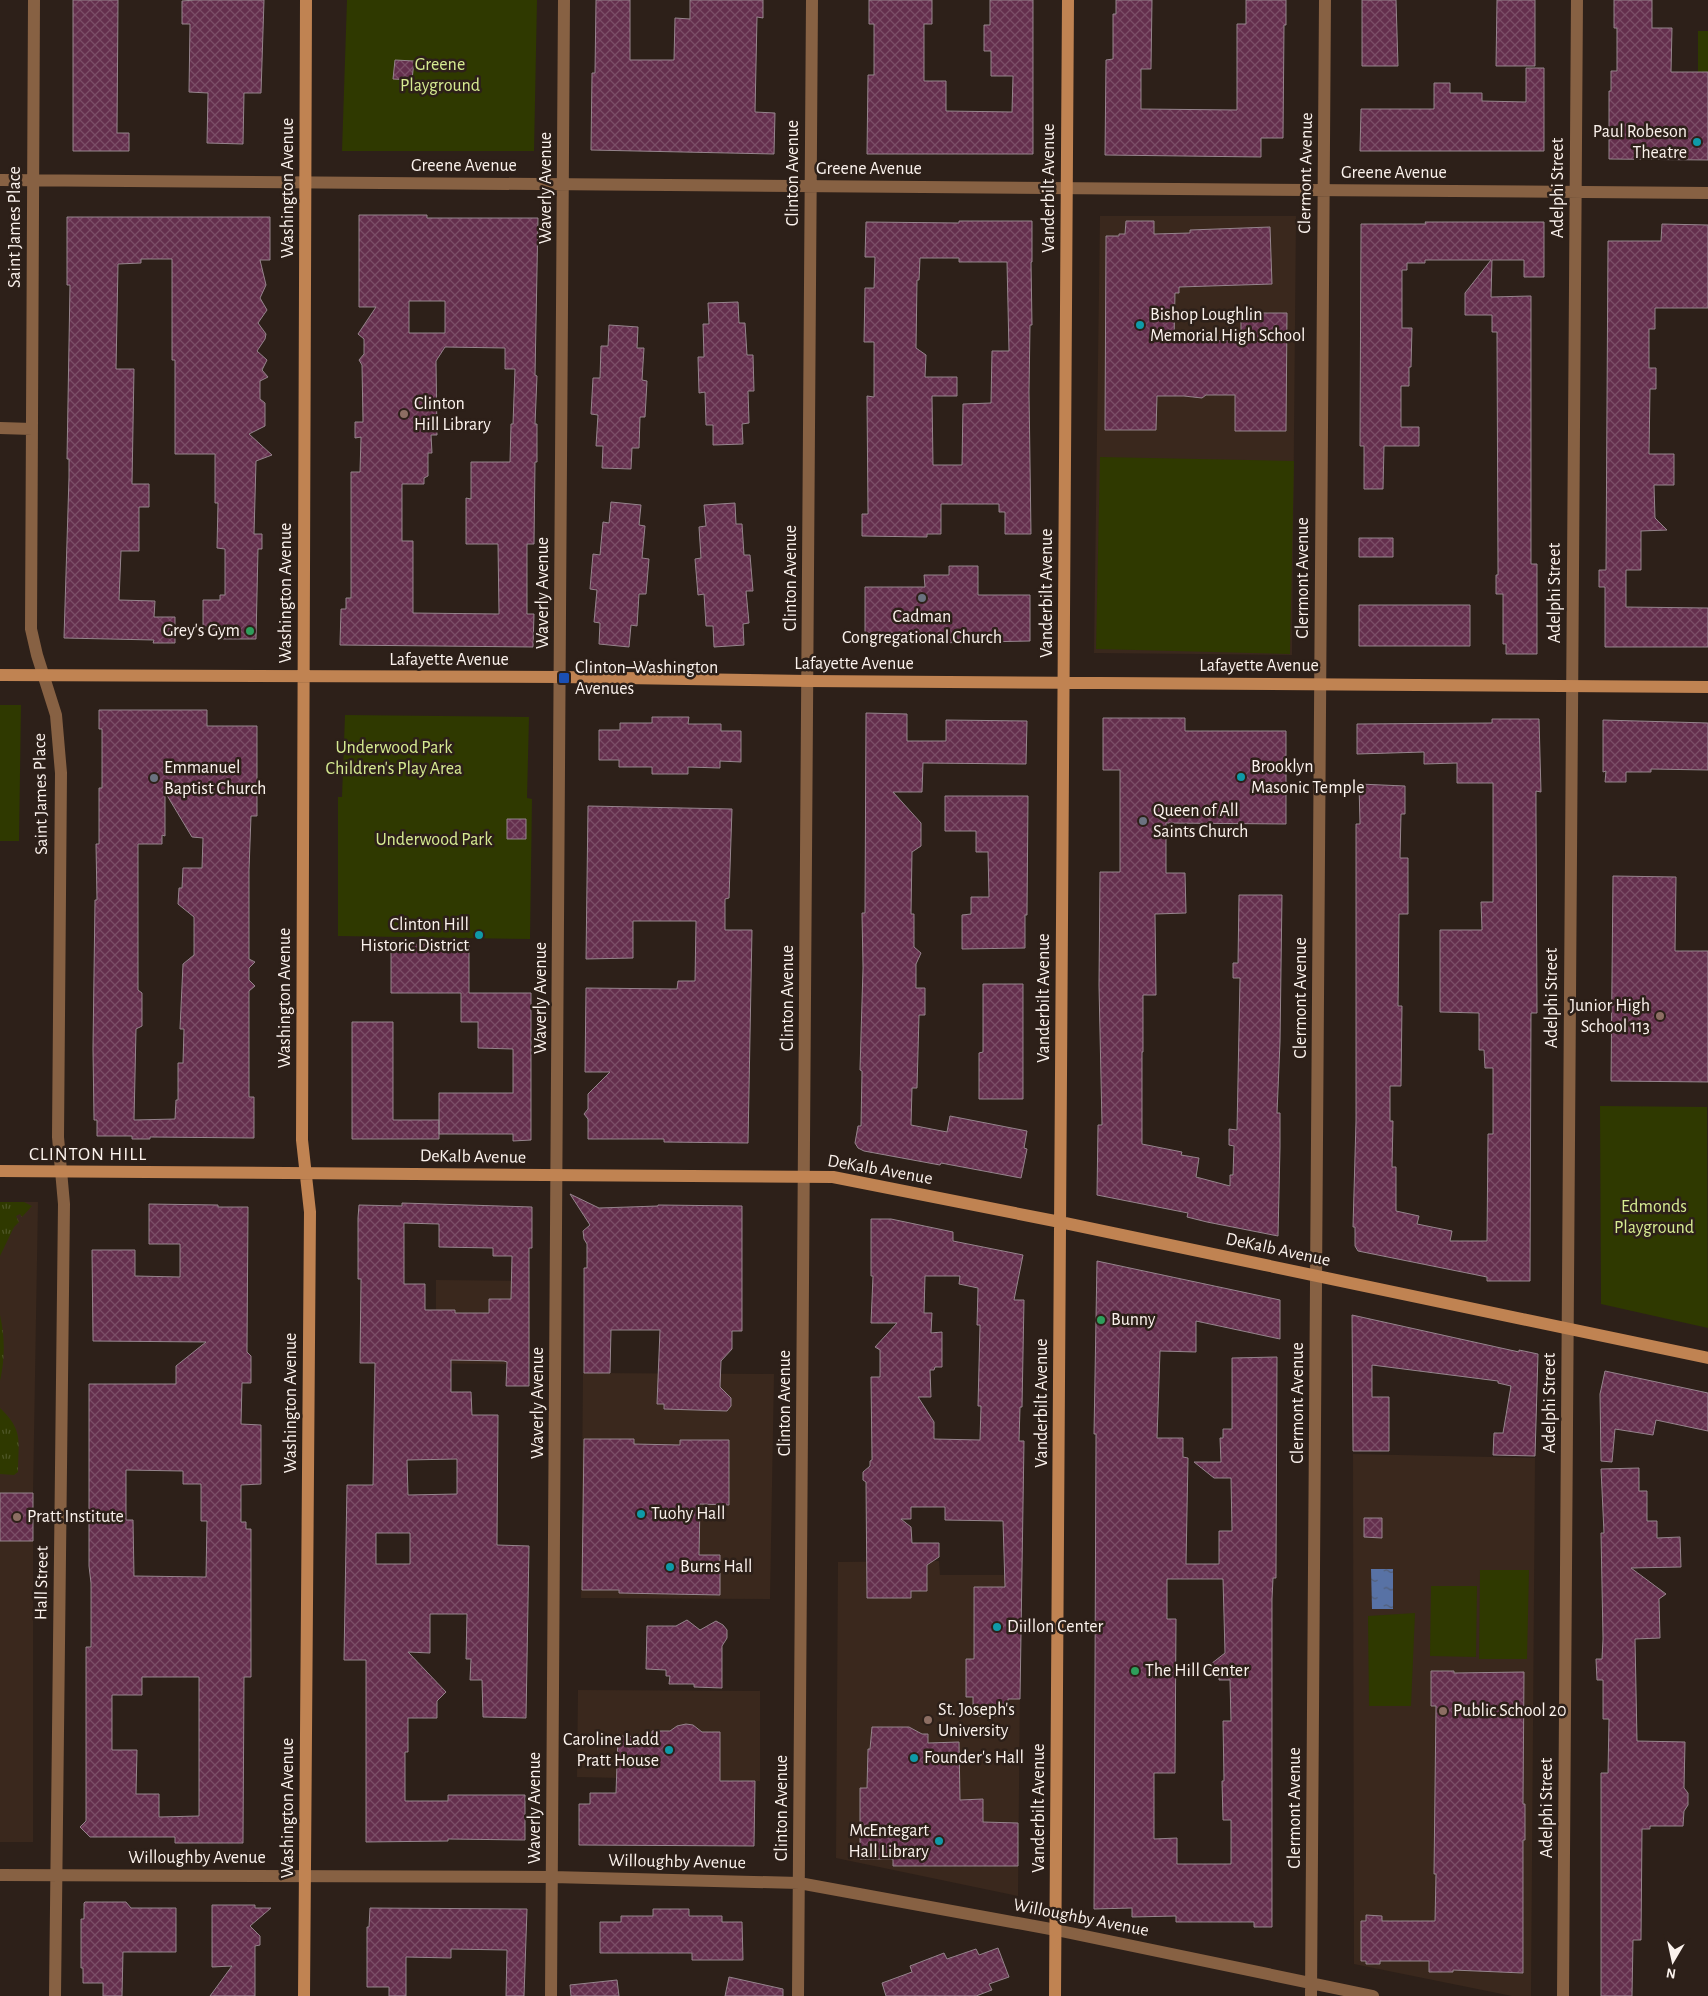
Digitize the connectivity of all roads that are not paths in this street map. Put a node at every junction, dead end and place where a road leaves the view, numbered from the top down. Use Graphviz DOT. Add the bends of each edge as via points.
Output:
graph roads {
  1 [pos="34,0"];
  2 [pos="306,0"];
  3 [pos="564,0"];
  4 [pos="812,0"];
  5 [pos="1068,0"];
  6 [pos="1325,0"];
  7 [pos="1577,0"];
  8 [pos="0,180"];
  9 [pos="33,181"];
  10 [pos="305,182"];
  11 [pos="563,184"];
  12 [pos="810,186"];
  13 [pos="1067,188"];
  14 [pos="1323,190"];
  15 [pos="1575,191"];
  16 [pos="1708,192"];
  17 [pos="0,428"];
  18 [pos="32,429"];
  19 [pos="0,676"];
  20 [pos="43,676"];
  21 [pos="303,677"];
  22 [pos="560,677"];
  23 [pos="808,681"];
  24 [pos="1064,683"];
  25 [pos="1320,684"];
  26 [pos="1572,686"];
  27 [pos="1708,687"];
  28 [pos="0,1171"];
  29 [pos="62,1171"];
  30 [pos="305,1172"];
  31 [pos="557,1176"];
  32 [pos="804,1177"];
  33 [pos="1060,1222"];
  34 [pos="1316,1276"];
  35 [pos="1568,1328"];
  36 [pos="1708,1358"];
  37 [pos="0,1875"];
  38 [pos="56,1875"];
  39 [pos="304,1876"];
  40 [pos="552,1877"];
  41 [pos="799,1883"];
  42 [pos="1056,1930"];
  43 [pos="1312,1990"];
  44 [pos="55,1996"];
  45 [pos="304,1996"];
  46 [pos="551,1996"];
  47 [pos="798,1996"];
  48 [pos="1055,1996"];
  49 [pos="1373,1996"];
  50 [pos="1563,1996"];
  1 -- 9 [label="street, Saint James Place"];
  2 -- 10 [label="main road, Washington Avenue"];
  3 -- 11 [label="street, Waverly Avenue"];
  4 -- 12 [label="street, Clinton Avenue"];
  5 -- 13 [label="main road, Vanderbilt Avenue"];
  6 -- 14 [label="street, Clermont Avenue"];
  7 -- 15 [label="street, Adelphi Street"];
  8 -- 9 [label="street, Greene Avenue"];
  9 -- 10 [label="street, Greene Avenue"];
  9 -- 18 [label="street, Saint James Place"];
  10 -- 11 [label="street, Greene Avenue"];
  10 -- 21 [label="main road, Washington Avenue"];
  11 -- 12 [label="street, Greene Avenue"];
  11 -- 22 [label="street, Waverly Avenue"];
  12 -- 13 [label="street, Greene Avenue"];
  12 -- 23 [label="street, Clinton Avenue"];
  13 -- 14 [label="street, Greene Avenue"];
  13 -- 24 [label="main road, Vanderbilt Avenue"];
  14 -- 15 [label="street, Greene Avenue"];
  14 -- 25 [label="street, Clermont Avenue"];
  15 -- 16 [label="street, Greene Avenue"];
  15 -- 26 [label="street, Adelphi Street"];
  17 -- 18 [label="street"];
  18 -- 20 [label="street, Saint James Place" via="32,628"];
  19 -- 20 [label="main road, Lafayette Avenue"];
  20 -- 21 [label="main road, Lafayette Avenue"];
  20 -- 29 [label="street, Saint James Place" via="56,715 61,773 58,1137"];
  21 -- 22 [label="main road, Lafayette Avenue"];
  21 -- 30 [label="main road, Washington Avenue" via="302,1140"];
  22 -- 23 [label="main road, Lafayette Avenue"];
  22 -- 31 [label="street, Waverly Avenue"];
  23 -- 24 [label="main road, Lafayette Avenue"];
  23 -- 32 [label="street, Clinton Avenue"];
  24 -- 25 [label="main road, Lafayette Avenue"];
  24 -- 33 [label="main road, Vanderbilt Avenue"];
  25 -- 26 [label="main road, Lafayette Avenue"];
  25 -- 34 [label="street, Clermont Avenue"];
  26 -- 27 [label="main road, Lafayette Avenue"];
  26 -- 35 [label="street, Adelphi Street"];
  28 -- 29 [label="main road, DeKalb Avenue"];
  29 -- 30 [label="main road, DeKalb Avenue"];
  29 -- 38 [label="street, Hall Street"];
  30 -- 31 [label="main road, DeKalb Avenue"];
  30 -- 39 [label="main road, Washington Avenue" via="310,1222"];
  31 -- 32 [label="main road, DeKalb Avenue"];
  31 -- 40 [label="street, Waverly Avenue"];
  32 -- 33 [label="main road, DeKalb Avenue" via="833,1177"];
  32 -- 41 [label="street, Clinton Avenue"];
  33 -- 34 [label="main road, DeKalb Avenue"];
  33 -- 42 [label="main road, Vanderbilt Avenue"];
  34 -- 35 [label="main road, DeKalb Avenue"];
  34 -- 43 [label="street, Clermont Avenue"];
  35 -- 36 [label="main road, DeKalb Avenue"];
  35 -- 50 [label="street, Adelphi Street"];
  37 -- 38 [label="street, Willoughby Avenue"];
  38 -- 39 [label="street, Willoughby Avenue"];
  38 -- 44 [label="street, Hall Street"];
  39 -- 40 [label="street, Willoughby Avenue"];
  39 -- 45 [label="main road, Washington Avenue"];
  40 -- 41 [label="street, Willoughby Avenue"];
  40 -- 46 [label="street, Waverly Avenue"];
  41 -- 42 [label="street, Willoughby Avenue"];
  41 -- 47 [label="street, Clinton Avenue"];
  42 -- 43 [label="street, Willoughby Avenue"];
  42 -- 48 [label="main road, Vanderbilt Avenue"];
  43 -- 49 [label="street, Willoughby Avenue"];
}
